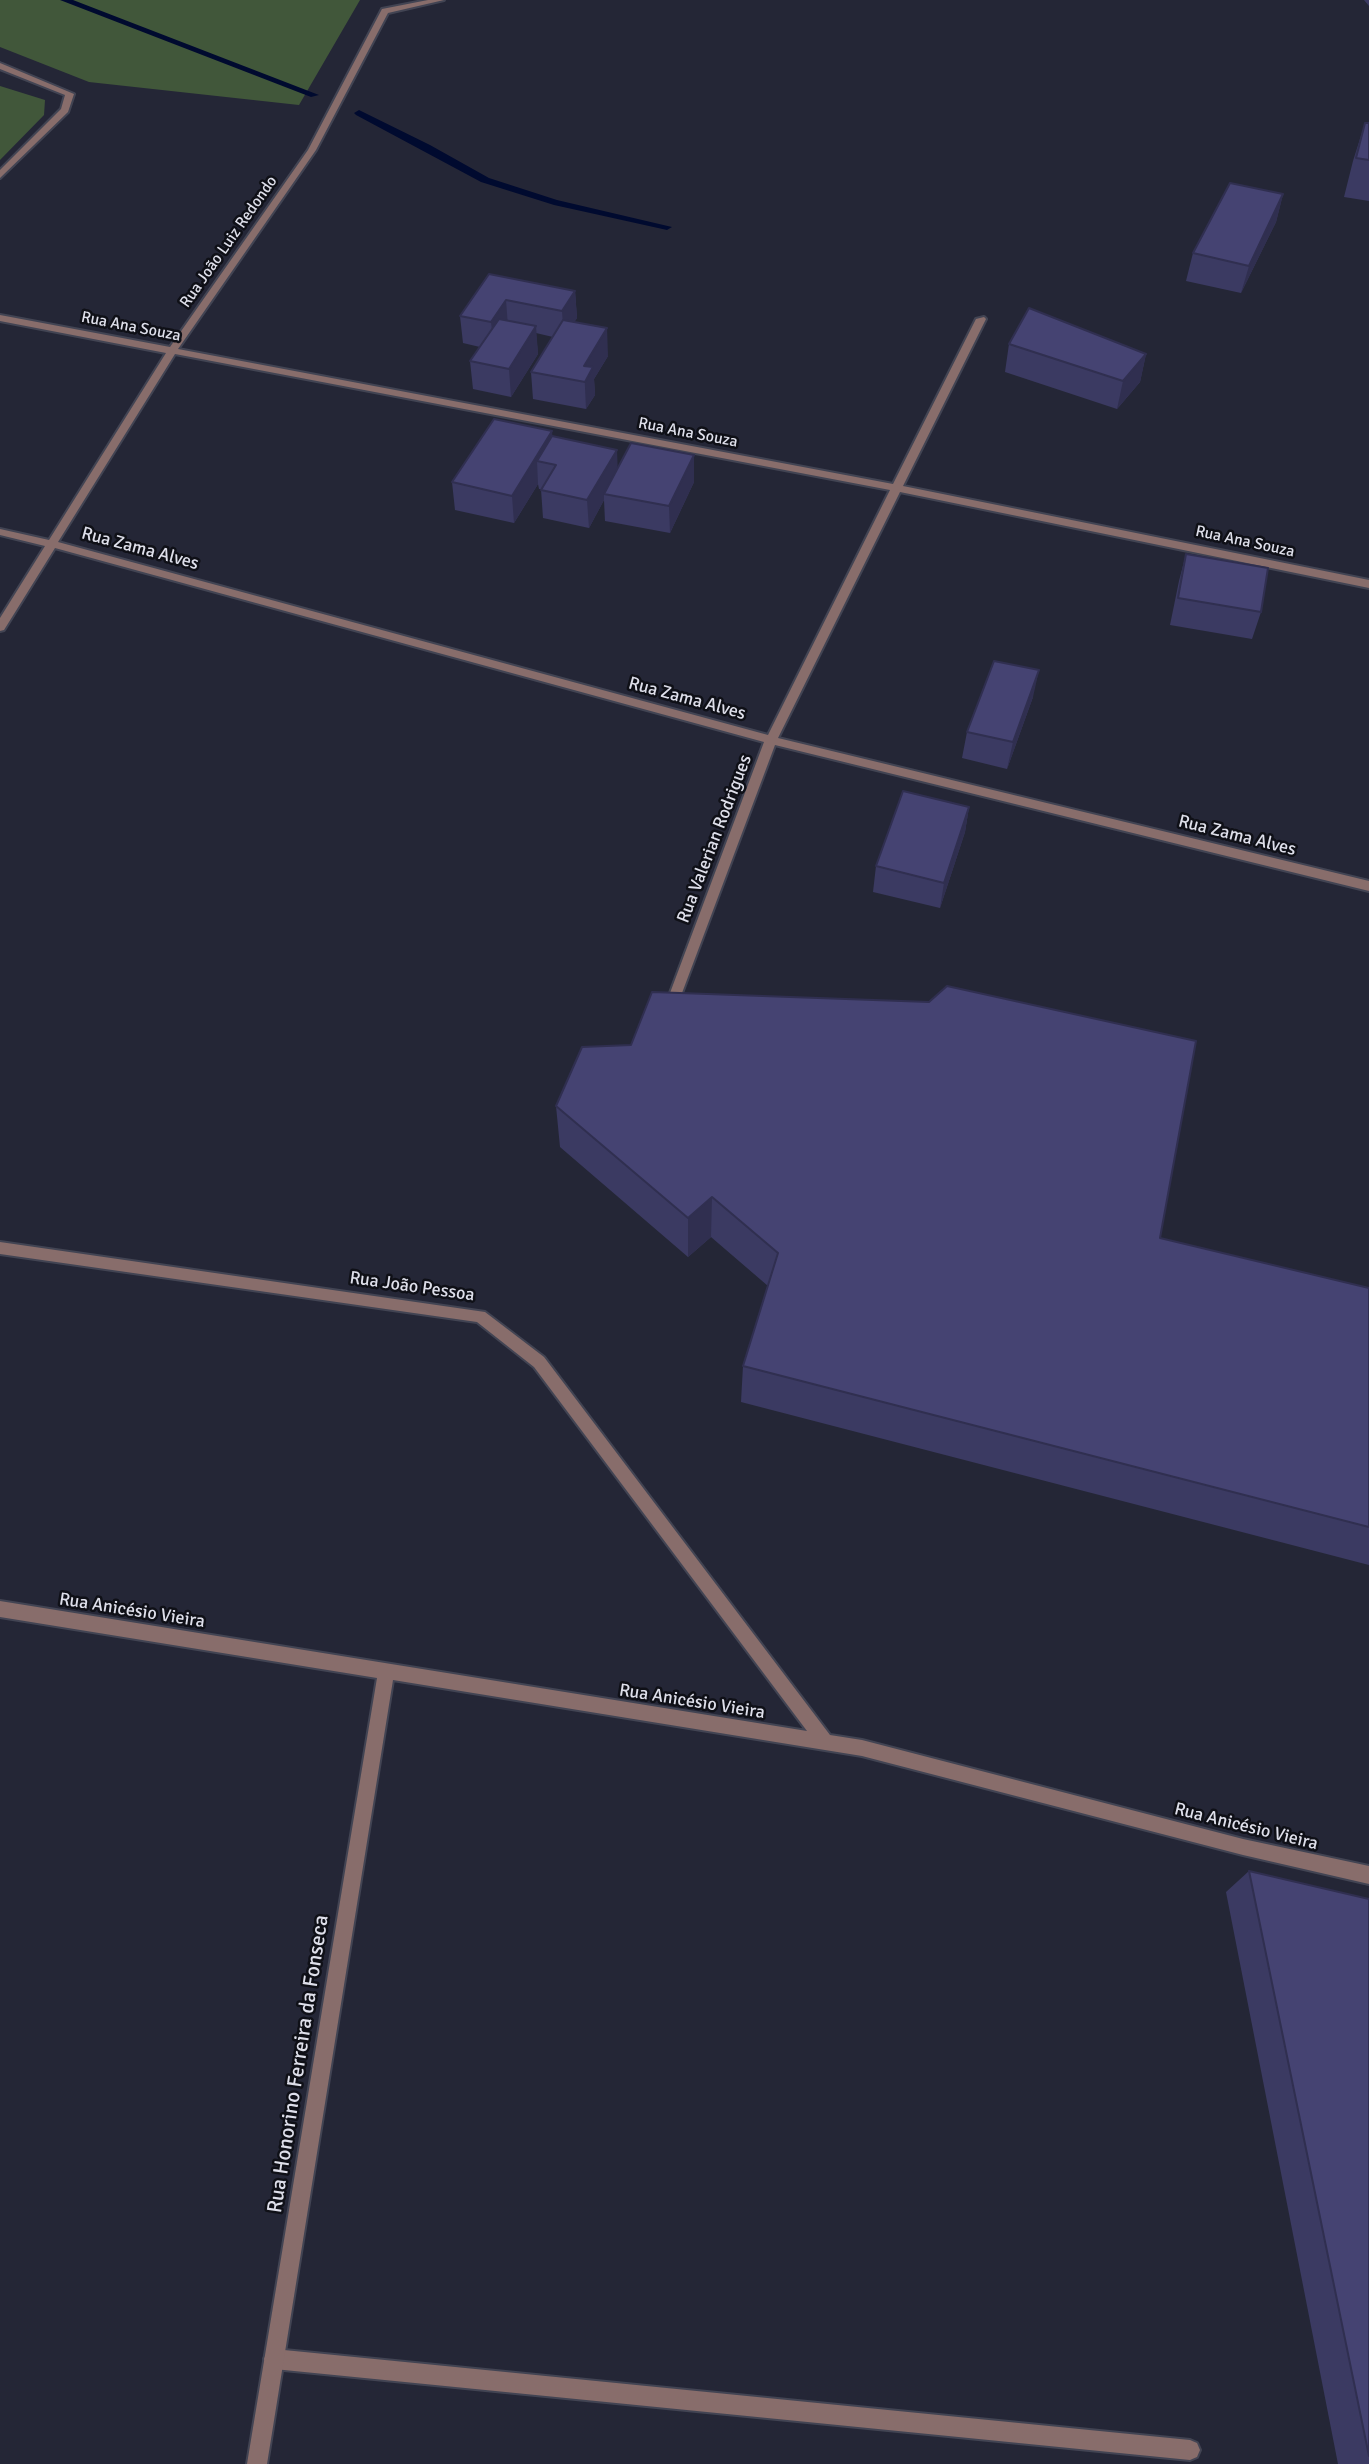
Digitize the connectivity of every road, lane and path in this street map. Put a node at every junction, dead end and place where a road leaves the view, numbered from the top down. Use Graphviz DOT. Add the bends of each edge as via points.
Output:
graph roads {
  1 [pos="440,0"];
  2 [pos="0,66"];
  3 [pos="0,175"];
  4 [pos="0,318"];
  5 [pos="981,319"];
  6 [pos="172,351"];
  7 [pos="898,489"];
  8 [pos="0,532"];
  9 [pos="53,544"];
  10 [pos="1369,584"];
  11 [pos="0,627"];
  12 [pos="771,740"];
  13 [pos="1369,886"];
  14 [pos="667,1017"];
  15 [pos="0,1248"];
  16 [pos="0,1609"];
  17 [pos="386,1672"];
  18 [pos="826,1743"];
  19 [pos="1369,1875"];
  20 [pos="274,2359"];
  21 [pos="1190,2451"];
  22 [pos="257,2464"];
  1 -- 6 [label="street, Rua João Luiz Redondo" via="385,11 312,150"];
  2 -- 3 [label="street" via="70,94 65,110"];
  4 -- 6 [label="street, Rua Ana Souza"];
  5 -- 7 [label="street, Rua Valerian Rodrigues"];
  6 -- 7 [label="street, Rua Ana Souza"];
  6 -- 9 [label="street, Rua João Luiz Redondo"];
  7 -- 10 [label="street, Rua Ana Souza"];
  7 -- 12 [label="street, Rua Valerian Rodrigues"];
  8 -- 9 [label="street, Rua Zama Alves"];
  9 -- 11 [label="street, Rua João Luiz Redondo"];
  9 -- 12 [label="street, Rua Zama Alves"];
  12 -- 13 [label="street, Rua Zama Alves"];
  12 -- 14 [label="street, Rua Valerian Rodrigues"];
  15 -- 18 [label="street, Rua João Pessoa" via="480,1316 539,1362"];
  16 -- 17 [label="street, Rua Anicésio Vieira"];
  17 -- 18 [label="street, Rua Anicésio Vieira"];
  17 -- 20 [label="street, Rua Honorino Ferreira da Fonseca"];
  18 -- 19 [label="street, Rua Anicésio Vieira" via="862,1748"];
  20 -- 21 [label="street"];
  20 -- 22 [label="street, Rua Honorino Ferreira da Fonseca"];
}
